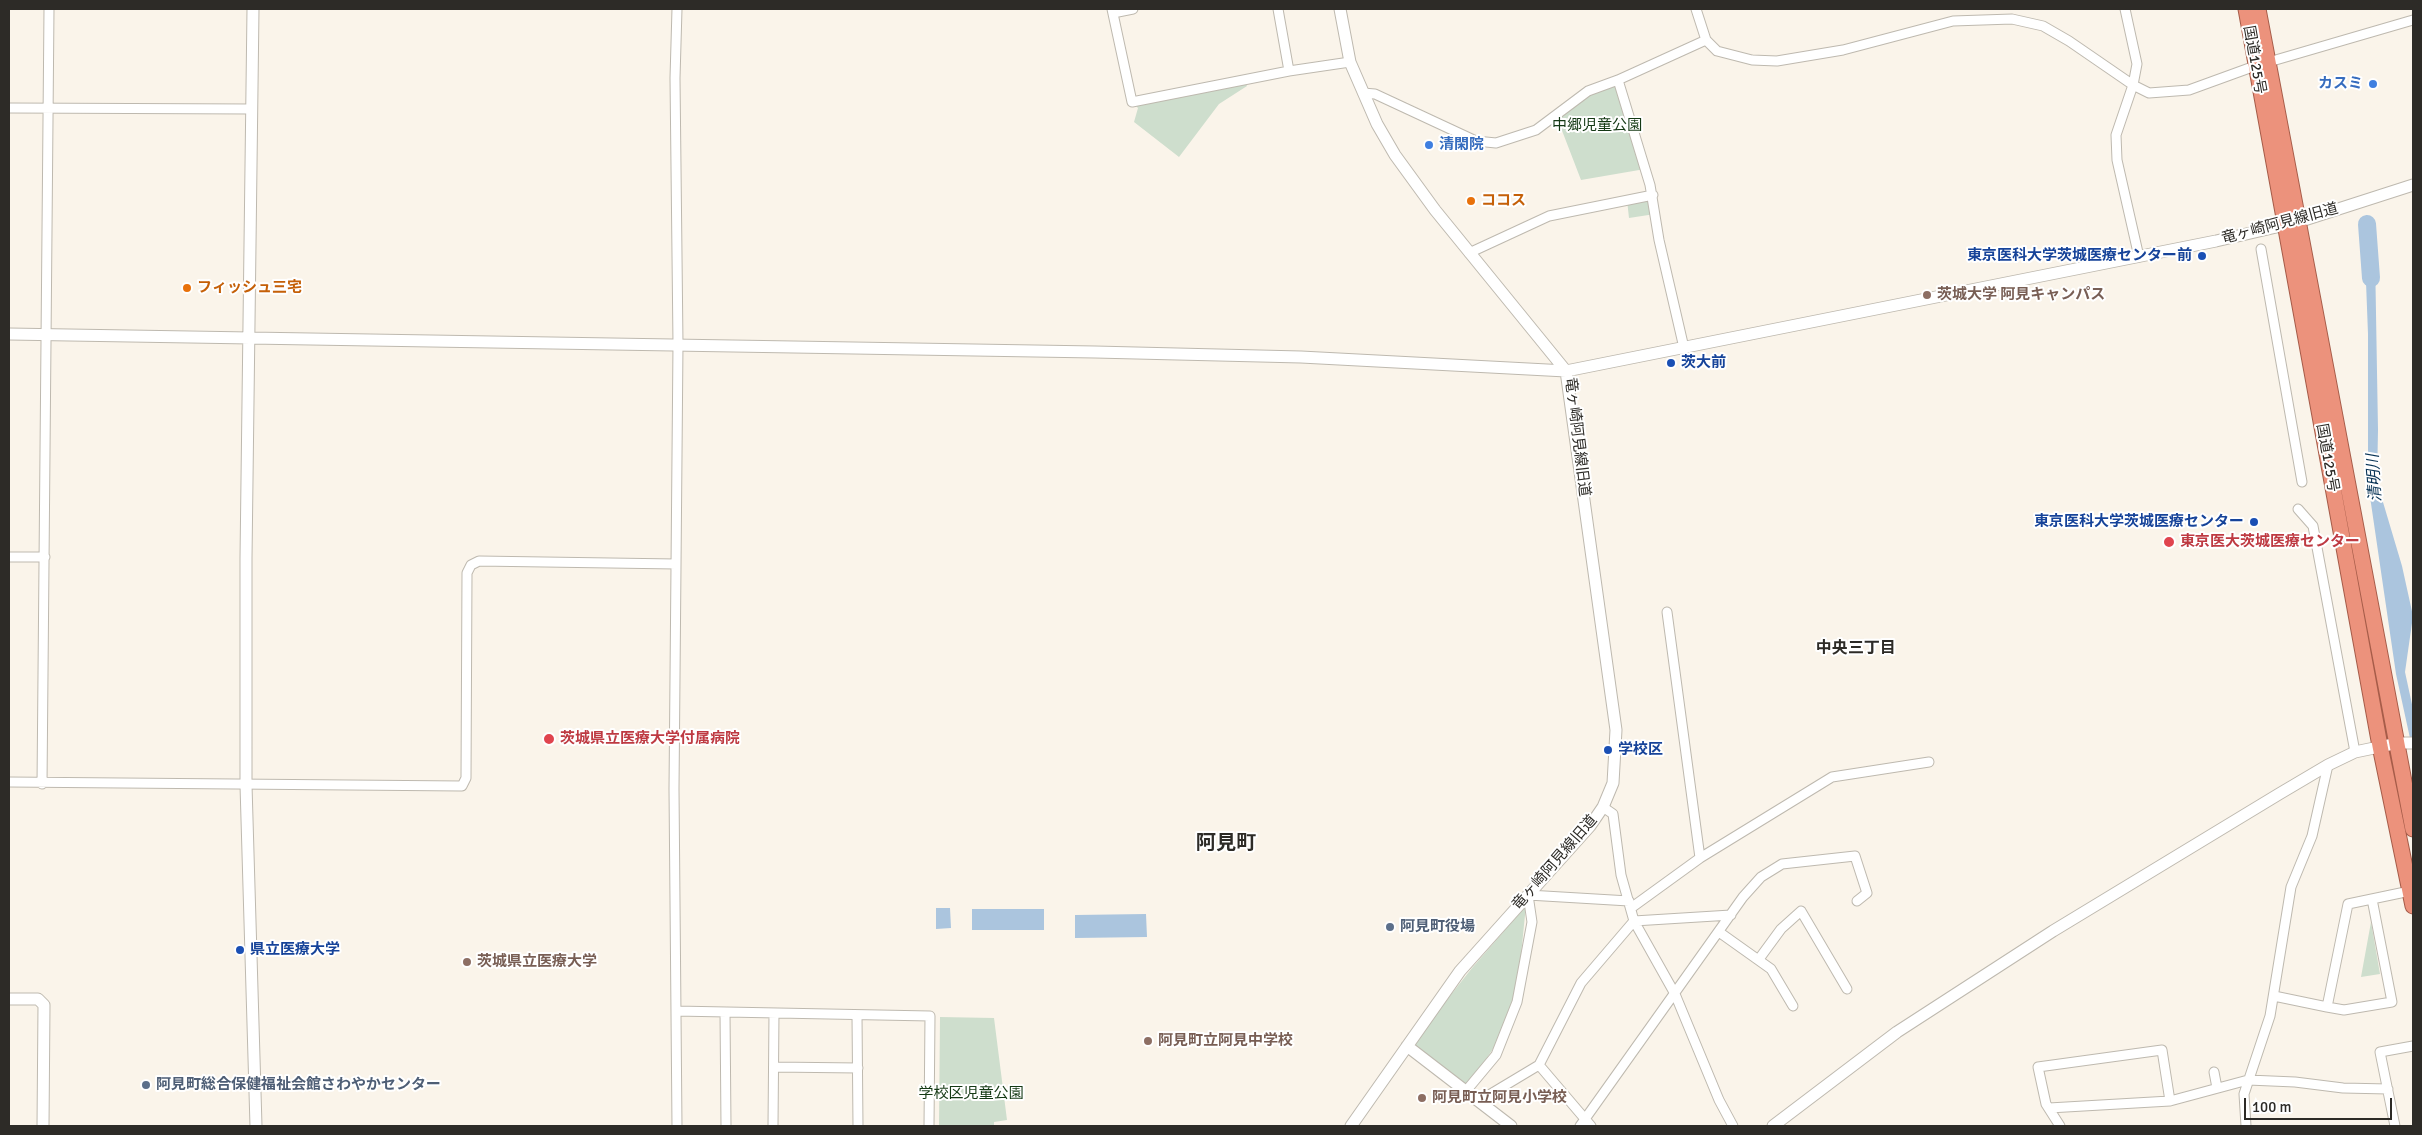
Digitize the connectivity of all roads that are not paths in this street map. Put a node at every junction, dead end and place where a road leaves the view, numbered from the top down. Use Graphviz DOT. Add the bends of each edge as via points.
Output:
graph roads {
  1 [pos="49,9"];
  2 [pos="253,9"];
  3 [pos="677,9"];
  4 [pos="1133,9"];
  5 [pos="1278,9"];
  6 [pos="1340,9"];
  7 [pos="1696,9"];
  8 [pos="2125,9"];
  9 [pos="2246,9"];
  10 [pos="2258,9"];
  11 [pos="1112,11"];
  12 [pos="2413,20"];
  13 [pos="1706,40"];
  14 [pos="1350,62"];
  15 [pos="2261,65"];
  16 [pos="1289,71"];
  17 [pos="1618,80"];
  18 [pos="2133,85"];
  19 [pos="1362,93"];
  20 [pos="9,108"];
  21 [pos="49,109"];
  22 [pos="252,109"];
  23 [pos="2413,185"];
  24 [pos="1653,195"];
  25 [pos="2291,223"];
  26 [pos="2261,248"];
  27 [pos="1469,252"];
  28 [pos="2139,257"];
  29 [pos="9,334"];
  30 [pos="48,334"];
  31 [pos="249,336"];
  32 [pos="678,344"];
  33 [pos="1684,348"];
  34 [pos="1566,371"];
  35 [pos="2302,482"];
  36 [pos="2298,509"];
  37 [pos="9,557"];
  38 [pos="45,557"];
  39 [pos="676,564"];
  40 [pos="1667,612"];
  41 [pos="2398,742"];
  42 [pos="2413,743"];
  43 [pos="2380,746"];
  44 [pos="2355,752"];
  45 [pos="1929,762"];
  46 [pos="2328,765"];
  47 [pos="9,782"];
  48 [pos="42,784"];
  49 [pos="246,785"];
  50 [pos="1604,807"];
  51 [pos="2413,829"];
  52 [pos="1700,858"];
  53 [pos="2410,891"];
  54 [pos="1528,895"];
  55 [pos="2372,899"];
  56 [pos="1857,901"];
  57 [pos="1630,905"];
  58 [pos="2413,906"];
  59 [pos="1731,915"];
  60 [pos="1634,921"];
  61 [pos="1719,932"];
  62 [pos="1759,959"];
  63 [pos="1847,989"];
  64 [pos="1675,994"];
  65 [pos="2274,996"];
  66 [pos="9,998"];
  67 [pos="1793,1006"];
  68 [pos="2327,1007"];
  69 [pos="676,1011"];
  70 [pos="725,1012"];
  71 [pos="774,1013"];
  72 [pos="857,1016"];
  73 [pos="1407,1046"];
  74 [pos="2413,1046"];
  75 [pos="1539,1066"];
  76 [pos="774,1067"];
  77 [pos="858,1068"];
  78 [pos="2214,1072"];
  79 [pos="2248,1080"];
  80 [pos="2217,1088"];
  81 [pos="2388,1089"];
  82 [pos="1466,1091"];
  83 [pos="1479,1101"];
  84 [pos="2170,1101"];
  85 [pos="2049,1108"];
  86 [pos="1585,1124"];
  87 [pos="43,1126"];
  88 [pos="256,1126"];
  89 [pos="677,1126"];
  90 [pos="726,1126"];
  91 [pos="773,1126"];
  92 [pos="858,1126"];
  93 [pos="929,1126"];
  94 [pos="1351,1126"];
  95 [pos="1511,1126"];
  96 [pos="1733,1126"];
  97 [pos="1774,1126"];
  98 [pos="2060,1126"];
  99 [pos="2246,1126"];
  100 [pos="2395,1126"];
  1 -- 21 [label="street"];
  2 -- 22 [label="street"];
  3 -- 32 [label="street"];
  4 -- 11 [label="street"];
  5 -- 16 [label="street"];
  6 -- 14 [label="street"];
  7 -- 13 [label="street"];
  8 -- 18 [label="street" via="2136,64"];
  9 -- 15 [label="highway, 国道125号"];
  10 -- 15 [label="highway, 国道125号"];
  11 -- 16 [label="street" via="1132,102"];
  12 -- 15 [label="street"];
  13 -- 17 [label="street"];
  13 -- 18 [label="street" via="1717,51 1752,60 1777,61 1843,50 1952,22 2012,19 2043,26"];
  14 -- 16 [label="street"];
  14 -- 19 [label="street"];
  15 -- 18 [label="street" via="2189,90 2150,93"];
  15 -- 25 [label="highway, 国道125号"];
  17 -- 19 [label="street" via="1588,91 1536,130 1496,143 1476,141 1375,94"];
  17 -- 24 [label="street"];
  18 -- 28 [label="street" via="2116,135 2116,160"];
  19 -- 27 [label="street" via="1395,154"];
  20 -- 21 [label="street"];
  21 -- 22 [label="street"];
  21 -- 30 [label="street"];
  22 -- 31 [label="street"];
  23 -- 25 [label="street, 竜ヶ崎阿見線旧道"];
  24 -- 27 [label="street" via="1548,216"];
  24 -- 33 [label="street" via="1659,240"];
  25 -- 28 [label="street, 竜ヶ崎阿見線旧道"];
  25 -- 41 [label="highway, 国道125号"];
  25 -- 43 [label="highway, 国道125号"];
  26 -- 35 [label="street"];
  27 -- 34 [label="street"];
  28 -- 33 [label="street, 竜ヶ崎阿見線旧道"];
  29 -- 30 [label="street"];
  30 -- 31 [label="street"];
  30 -- 38 [label="street"];
  31 -- 32 [label="street"];
  31 -- 49 [label="street"];
  32 -- 34 [label="street" via="1301,357"];
  32 -- 39 [label="street"];
  33 -- 34 [label="street, 竜ヶ崎阿見線旧道"];
  34 -- 50 [label="street, 竜ヶ崎阿見線旧道" via="1616,730 1614,774"];
  36 -- 44 [label="street" via="2313,526"];
  37 -- 38 [label="street"];
  38 -- 48 [label="street"];
  39 -- 49 [label="street" via="479,561 471,565 467,573 466,778 462,786"];
  39 -- 69 [label="street"];
  40 -- 52 [label="street"];
  41 -- 42 [label="street"];
  41 -- 43 [label="street"];
  41 -- 51 [label="highway, 国道125号"];
  43 -- 44 [label="street"];
  43 -- 53 [label="highway, 国道125号"];
  44 -- 46 [label="street"];
  45 -- 52 [label="street" via="1832,777"];
  46 -- 65 [label="street" via="2312,836 2291,888"];
  46 -- 97 [label="street" via="2053,931 1897,1032"];
  47 -- 48 [label="street"];
  48 -- 49 [label="street"];
  49 -- 88 [label="street"];
  50 -- 54 [label="street, 竜ヶ崎阿見線旧道"];
  50 -- 57 [label="street" via="1613,814 1621,875"];
  52 -- 57 [label="street"];
  53 -- 55 [label="street"];
  53 -- 58 [label="highway, 国道125号"];
  54 -- 57 [label="street"];
  54 -- 73 [label="street, 竜ヶ崎阿見線旧道" via="1460,971"];
  54 -- 82 [label="street" via="1532,922 1517,1002 1496,1055"];
  55 -- 68 [label="street" via="2348,904"];
  55 -- 68 [label="street" via="2392,1002 2344,1010"];
  56 -- 59 [label="street" via="1867,893 1855,856 1798,861 1782,864 1761,877"];
  57 -- 60 [label="street"];
  59 -- 60 [label="street"];
  59 -- 61 [label="street"];
  60 -- 64 [label="street"];
  60 -- 75 [label="street" via="1581,983"];
  61 -- 62 [label="street"];
  61 -- 64 [label="street"];
  62 -- 63 [label="street" via="1781,929 1801,911"];
  62 -- 67 [label="street" via="1772,969"];
  64 -- 86 [label="street"];
  64 -- 96 [label="street"];
  65 -- 68 [label="street"];
  65 -- 79 [label="street"];
  66 -- 87 [label="street" via="38,999 44,1005"];
  69 -- 70 [label="street"];
  69 -- 89 [label="street"];
  70 -- 71 [label="street"];
  70 -- 90 [label="street"];
  71 -- 72 [label="street"];
  71 -- 76 [label="street"];
  72 -- 77 [label="street"];
  72 -- 93 [label="street" via="930,1016"];
  73 -- 82 [label="street"];
  73 -- 94 [label="street, 竜ヶ崎阿見線旧道"];
  74 -- 81 [label="street" via="2380,1052"];
  75 -- 83 [label="street"];
  75 -- 86 [label="street"];
  76 -- 77 [label="street"];
  76 -- 91 [label="street"];
  77 -- 92 [label="street"];
  78 -- 80 [label="street"];
  79 -- 80 [label="street"];
  79 -- 81 [label="street"];
  79 -- 99 [label="street" via="2244,1094"];
  80 -- 84 [label="street"];
  81 -- 100 [label="street"];
  82 -- 83 [label="street"];
  83 -- 95 [label="street"];
  84 -- 85 [label="street"];
  84 -- 85 [label="street" via="2162,1050 2038,1066 2042,1092"];
  85 -- 98 [label="street"];
}
